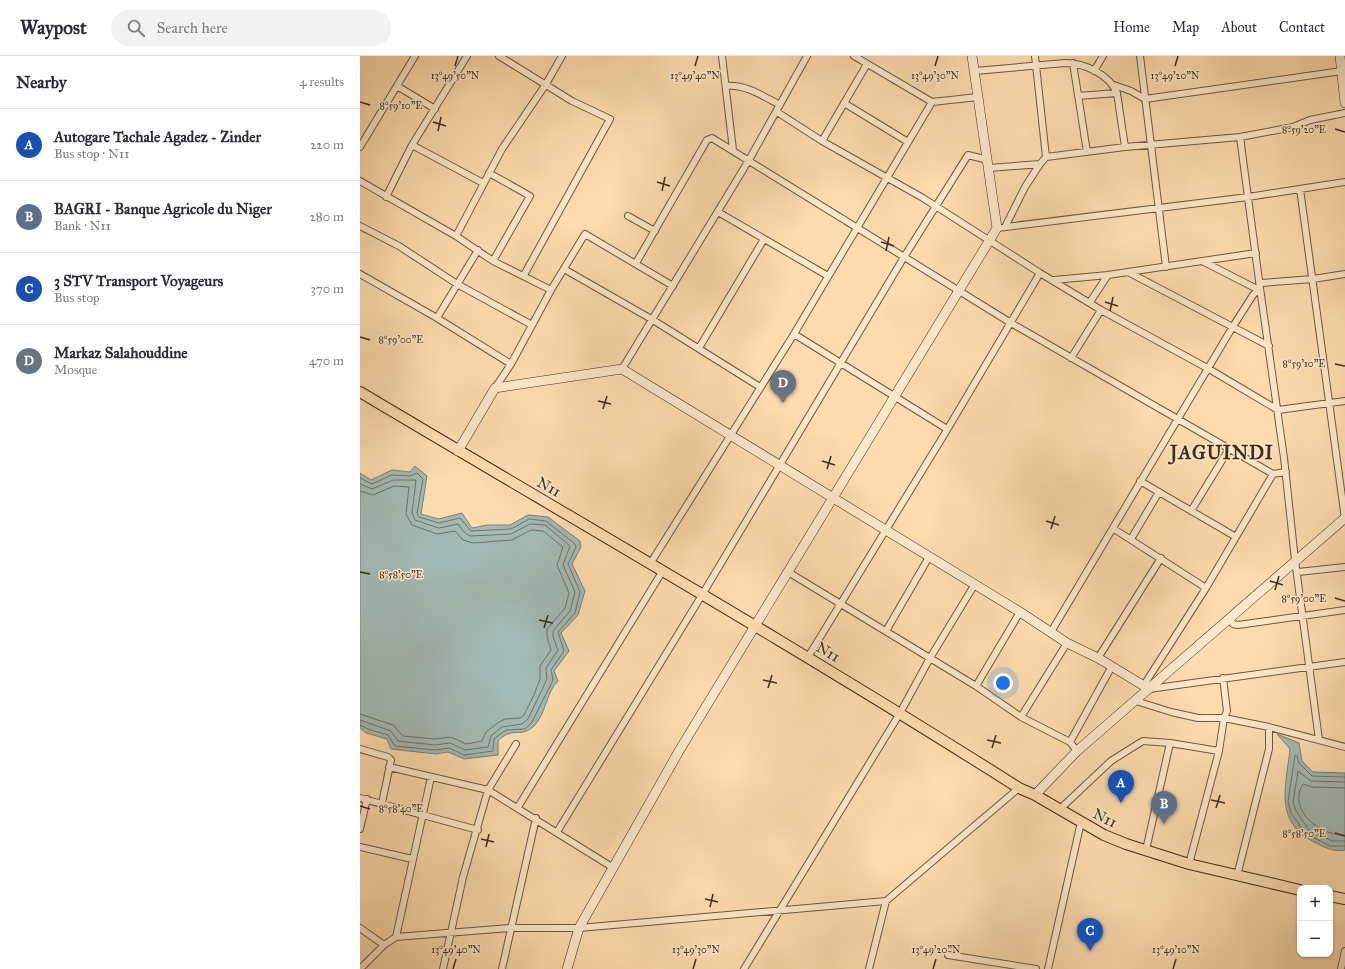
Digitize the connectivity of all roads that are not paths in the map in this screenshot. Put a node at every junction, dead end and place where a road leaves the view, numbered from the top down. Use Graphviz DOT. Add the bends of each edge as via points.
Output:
graph roads {
  1 [pos="415,56"];
  2 [pos="467,56"];
  3 [pos="499,56"];
  4 [pos="562,56"];
  5 [pos="722,56"];
  6 [pos="807,56"];
  7 [pos="854,56"];
  8 [pos="972,56"];
  9 [pos="1035,56"];
  10 [pos="1056,56"];
  11 [pos="1103,56"];
  12 [pos="1140,56"];
  13 [pos="1340,56"];
  14 [pos="1055,63"];
  15 [pos="1074,63"];
  16 [pos="867,64"];
  17 [pos="1036,66"];
  18 [pos="975,71"];
  19 [pos="1094,71"];
  20 [pos="1342,71"];
  21 [pos="546,84"];
  22 [pos="1114,85"];
  23 [pos="397,86"];
  24 [pos="726,86"];
  25 [pos="1117,93"];
  26 [pos="1078,96"];
  27 [pos="978,97"];
  28 [pos="1145,98"];
  29 [pos="932,102"];
  30 [pos="1345,102"];
  31 [pos="844,103"];
  32 [pos="780,105"];
  33 [pos="435,109"];
  34 [pos="777,112"];
  35 [pos="1345,113"];
  36 [pos="1240,137"];
  37 [pos="822,141"];
  38 [pos="908,142"];
  39 [pos="412,145"];
  40 [pos="1151,145"];
  41 [pos="360,146"];
  42 [pos="1125,147"];
  43 [pos="733,150"];
  44 [pos="1087,152"];
  45 [pos="1046,157"];
  46 [pos="749,160"];
  47 [pos="988,164"];
  48 [pos="1040,164"];
  49 [pos="489,173"];
  50 [pos="886,177"];
  51 [pos="360,181"];
  52 [pos="1345,182"];
  53 [pos="483,183"];
  54 [pos="1300,189"];
  55 [pos="386,197"];
  56 [pos="1248,197"];
  57 [pos="936,207"];
  58 [pos="1158,207"];
  59 [pos="718,212"];
  60 [pos="628,216"];
  61 [pos="360,226"];
  62 [pos="857,227"];
  63 [pos="1001,227"];
  64 [pos="655,231"];
  65 [pos="456,236"];
  66 [pos="764,239"];
  67 [pos="990,240"];
  68 [pos="478,250"];
  69 [pos="1256,254"];
  70 [pos="904,257"];
  71 [pos="493,261"];
  72 [pos="1204,262"];
  73 [pos="636,264"];
  74 [pos="1166,267"];
  75 [pos="564,269"];
  76 [pos="1128,272"];
  77 [pos="1040,273"];
  78 [pos="360,274"];
  79 [pos="1345,274"];
  80 [pos="524,275"];
  81 [pos="1108,275"];
  82 [pos="828,276"];
  83 [pos="1312,279"];
  84 [pos="1054,280"];
  85 [pos="457,284"];
  86 [pos="673,286"];
  87 [pos="1259,287"];
  88 [pos="551,290"];
  89 [pos="958,290"];
  90 [pos="1090,302"];
  91 [pos="1101,310"];
  92 [pos="437,318"];
  93 [pos="652,320"];
  94 [pos="1011,323"];
  95 [pos="532,325"];
  96 [pos="1232,328"];
  97 [pos="794,334"];
  98 [pos="1269,346"];
  99 [pos="699,348"];
  100 [pos="1071,358"];
  101 [pos="841,362"];
  102 [pos="511,364"];
  103 [pos="622,369"];
  104 [pos="1209,369"];
  105 [pos="760,387"];
  106 [pos="495,388"];
  107 [pos="360,392"];
  108 [pos="894,398"];
  109 [pos="1345,401"];
  110 [pos="1330,403"];
  111 [pos="1278,410"];
  112 [pos="1179,419"];
  113 [pos="947,429"];
  114 [pos="730,436"];
  115 [pos="1229,449"];
  116 [pos="458,451"];
  117 [pos="779,466"];
  118 [pos="1286,472"];
  119 [pos="1273,474"];
  120 [pos="1140,481"];
  121 [pos="1159,492"];
  122 [pos="833,498"];
  123 [pos="1191,511"];
  124 [pos="1345,518"];
  125 [pos="1114,529"];
  126 [pos="885,530"];
  127 [pos="1236,537"];
  128 [pos="1131,539"];
  129 [pos="929,557"];
  130 [pos="1160,558"];
  131 [pos="1295,560"];
  132 [pos="650,564"];
  133 [pos="1345,567"];
  134 [pos="662,572"];
  135 [pos="788,572"];
  136 [pos="1298,572"];
  137 [pos="975,584"];
  138 [pos="1206,588"];
  139 [pos="702,595"];
  140 [pos="840,604"];
  141 [pos="1345,610"];
  142 [pos="1020,612"];
  143 [pos="1303,615"];
  144 [pos="1229,618"];
  145 [pos="755,626"];
  146 [pos="886,631"];
  147 [pos="1052,632"];
  148 [pos="1067,643"];
  149 [pos="808,657"];
  150 [pos="930,658"];
  151 [pos="1098,658"];
  152 [pos="1345,662"];
  153 [pos="1112,666"];
  154 [pos="1310,668"];
  155 [pos="1223,678"];
  156 [pos="976,686"];
  157 [pos="1147,687"];
  158 [pos="1136,701"];
  159 [pos="900,713"];
  160 [pos="1021,717"];
  161 [pos="1224,718"];
  162 [pos="1269,727"];
  163 [pos="1319,740"];
  164 [pos="1070,742"];
  165 [pos="1170,743"];
  166 [pos="516,744"];
  167 [pos="1345,747"];
  168 [pos="360,750"];
  169 [pos="1077,751"];
  170 [pos="1218,751"];
  171 [pos="389,767"];
  172 [pos="431,777"];
  173 [pos="1019,788"];
  174 [pos="488,790"];
  175 [pos="1035,796"];
  176 [pos="360,798"];
  177 [pos="367,799"];
  178 [pos="382,803"];
  179 [pos="518,807"];
  180 [pos="1060,809"];
  181 [pos="422,816"];
  182 [pos="536,818"];
  183 [pos="1081,822"];
  184 [pos="360,829"];
  185 [pos="478,830"];
  186 [pos="557,832"];
  187 [pos="360,847"];
  188 [pos="1146,850"];
  189 [pos="412,859"];
  190 [pos="1189,864"];
  191 [pos="612,867"];
  192 [pos="1237,876"];
  193 [pos="1297,889"];
  194 [pos="1333,897"];
  195 [pos="1345,899"];
  196 [pos="886,901"];
  197 [pos="778,912"];
  198 [pos="360,928"];
  199 [pos="511,928"];
  200 [pos="579,928"];
  201 [pos="451,933"];
  202 [pos="396,937"];
  203 [pos="384,945"];
  204 [pos="1345,951"];
  205 [pos="948,955"];
  206 [pos="360,969"];
  207 [pos="443,969"];
  208 [pos="502,969"];
  209 [pos="567,969"];
  210 [pos="744,969"];
  211 [pos="870,969"];
  212 [pos="1036,969"];
  213 [pos="1048,969"];
  214 [pos="1341,969"];
  1 -- 23 [label="street"];
  2 -- 33 [label="street"];
  3 -- 21 [label="street"];
  4 -- 21 [label="street"];
  5 -- 24 [label="street"];
  6 -- 32 [label="street"];
  7 -- 16 [label="street"];
  8 -- 18 [label="street"];
  9 -- 17 [label="street"];
  10 -- 14 [label="street"];
  11 -- 19 [label="street"];
  12 -- 28 [label="street"];
  13 -- 20 [label="street"];
  14 -- 15 [label="street"];
  14 -- 17 [label="street"];
  15 -- 19 [label="street"];
  15 -- 26 [label="street"];
  16 -- 29 [label="street"];
  16 -- 31 [label="street"];
  17 -- 18 [label="street"];
  17 -- 45 [label="street"];
  18 -- 27 [label="street"];
  19 -- 22 [label="street"];
  20 -- 28 [label="street"];
  20 -- 30 [label="street"];
  21 -- 49 [label="street"];
  21 -- 80 [label="street" via="610,119"];
  22 -- 25 [label="street"];
  22 -- 28 [label="street"];
  23 -- 33 [label="street"];
  23 -- 41 [label="street"];
  24 -- 32 [label="street" via="732,85 755,92"];
  24 -- 43 [label="street"];
  25 -- 26 [label="street"];
  25 -- 42 [label="street"];
  26 -- 44 [label="street"];
  27 -- 29 [label="street"];
  27 -- 47 [label="street"];
  28 -- 40 [label="street"];
  29 -- 38 [label="street"];
  31 -- 37 [label="street"];
  31 -- 38 [label="street"];
  32 -- 34 [label="street"];
  33 -- 39 [label="street"];
  34 -- 37 [label="street"];
  34 -- 46 [label="street"];
  35 -- 36 [label="street" via="1310,120 1293,128"];
  36 -- 40 [label="street"];
  36 -- 56 [label="street"];
  37 -- 50 [label="street"];
  38 -- 50 [label="street"];
  39 -- 53 [label="street"];
  39 -- 55 [label="street"];
  40 -- 42 [label="street"];
  40 -- 58 [label="street"];
  42 -- 44 [label="street"];
  43 -- 46 [label="street"];
  43 -- 64 [label="street" via="712,138 707,140"];
  44 -- 45 [label="street"];
  45 -- 48 [label="street"];
  46 -- 59 [label="street"];
  46 -- 62 [label="street"];
  47 -- 48 [label="street"];
  47 -- 57 [label="street" via="968,155"];
  47 -- 63 [label="street"];
  48 -- 63 [label="street"];
  49 -- 53 [label="street"];
  49 -- 71 [label="street" via="530,196"];
  50 -- 57 [label="street"];
  50 -- 62 [label="street"];
  51 -- 55 [label="street"];
  52 -- 54 [label="street"];
  53 -- 65 [label="street"];
  54 -- 56 [label="street"];
  54 -- 83 [label="street"];
  55 -- 65 [label="street"];
  56 -- 58 [label="street"];
  56 -- 69 [label="street"];
  57 -- 67 [label="street"];
  57 -- 70 [label="street"];
  58 -- 63 [label="street"];
  58 -- 74 [label="street"];
  59 -- 66 [label="street"];
  59 -- 86 [label="street"];
  60 -- 64 [label="street"];
  61 -- 85 [label="street" via="399,246"];
  62 -- 70 [label="street"];
  62 -- 82 [label="street"];
  63 -- 67 [label="street"];
  64 -- 73 [label="street"];
  65 -- 68 [label="street"];
  66 -- 82 [label="street"];
  66 -- 99 [label="street"];
  67 -- 77 [label="street"];
  67 -- 89 [label="street"];
  68 -- 71 [label="street"];
  68 -- 85 [label="street"];
  69 -- 72 [label="street"];
  69 -- 87 [label="street"];
  70 -- 89 [label="street"];
  70 -- 101 [label="street"];
  71 -- 80 [label="street"];
  72 -- 74 [label="street"];
  72 -- 87 [label="street"];
  73 -- 75 [label="street" via="585,234"];
  73 -- 86 [label="street"];
  74 -- 76 [label="street"];
  75 -- 88 [label="street"];
  75 -- 93 [label="street"];
  76 -- 81 [label="street"];
  76 -- 96 [label="street"];
  77 -- 84 [label="street"];
  77 -- 94 [label="street"];
  78 -- 92 [label="street"];
  79 -- 83 [label="street"];
  80 -- 88 [label="street"];
  81 -- 84 [label="street"];
  81 -- 90 [label="street"];
  82 -- 97 [label="street"];
  83 -- 87 [label="street"];
  83 -- 110 [label="street"];
  84 -- 90 [label="street"];
  85 -- 92 [label="street"];
  85 -- 95 [label="street"];
  86 -- 93 [label="street"];
  87 -- 96 [label="street"];
  87 -- 98 [label="street"];
  88 -- 95 [label="street"];
  89 -- 94 [label="street"];
  89 -- 108 [label="street"];
  90 -- 91 [label="street"];
  91 -- 100 [label="street"];
  91 -- 104 [label="street"];
  92 -- 102 [label="street"];
  93 -- 99 [label="street"];
  93 -- 103 [label="street"];
  94 -- 100 [label="street"];
  94 -- 113 [label="street"];
  95 -- 102 [label="street"];
  96 -- 98 [label="street"];
  96 -- 104 [label="street"];
  97 -- 101 [label="street"];
  97 -- 105 [label="street"];
  98 -- 111 [label="street"];
  99 -- 105 [label="street"];
  100 -- 112 [label="street"];
  101 -- 108 [label="street"];
  101 -- 117 [label="street"];
  102 -- 106 [label="street"];
  103 -- 106 [label="street"];
  103 -- 114 [label="street"];
  104 -- 111 [label="street"];
  104 -- 112 [label="street"];
  105 -- 114 [label="street"];
  106 -- 116 [label="street"];
  107 -- 116 [label="main road, N11"];
  108 -- 113 [label="street"];
  108 -- 122 [label="street"];
  109 -- 110 [label="street"];
  110 -- 111 [label="street"];
  110 -- 124 [label="street"];
  111 -- 118 [label="street"];
  112 -- 115 [label="street"];
  112 -- 120 [label="street"];
  113 -- 126 [label="street"];
  114 -- 117 [label="street"];
  114 -- 132 [label="street"];
  115 -- 119 [label="street"];
  115 -- 123 [label="street"];
  116 -- 132 [label="main road, N11"];
  117 -- 122 [label="street"];
  117 -- 139 [label="street"];
  118 -- 119 [label="street"];
  118 -- 131 [label="street"];
  119 -- 127 [label="street"];
  120 -- 121 [label="street"];
  120 -- 125 [label="street"];
  121 -- 123 [label="street"];
  121 -- 128 [label="street"];
  122 -- 126 [label="street"];
  122 -- 135 [label="street"];
  123 -- 127 [label="street"];
  124 -- 131 [label="street"];
  125 -- 128 [label="street"];
  125 -- 147 [label="street"];
  126 -- 129 [label="street"];
  126 -- 140 [label="street"];
  127 -- 138 [label="street"];
  128 -- 130 [label="street"];
  129 -- 137 [label="street"];
  129 -- 146 [label="street"];
  130 -- 138 [label="street"];
  130 -- 151 [label="street"];
  131 -- 136 [label="street"];
  131 -- 144 [label="street"];
  132 -- 134 [label="main road, N11"];
  133 -- 136 [label="street"];
  134 -- 139 [label="main road, N11"];
  134 -- 179 [label="street"];
  135 -- 140 [label="street"];
  135 -- 145 [label="street"];
  136 -- 143 [label="street"];
  137 -- 142 [label="street"];
  137 -- 150 [label="street"];
  138 -- 157 [label="street"];
  139 -- 145 [label="main road, N11"];
  139 -- 186 [label="street"];
  140 -- 146 [label="street"];
  140 -- 149 [label="street"];
  141 -- 143 [label="street"];
  142 -- 147 [label="street"];
  142 -- 156 [label="street"];
  143 -- 144 [label="street" via="1238,625 1233,624"];
  143 -- 154 [label="street"];
  144 -- 157 [label="street"];
  145 -- 149 [label="main road, N11"];
  145 -- 191 [label="street"];
  146 -- 150 [label="street"];
  147 -- 148 [label="street"];
  148 -- 151 [label="street"];
  148 -- 160 [label="street"];
  149 -- 159 [label="main road, N11"];
  150 -- 156 [label="street"];
  150 -- 159 [label="street"];
  151 -- 153 [label="street"];
  152 -- 154 [label="street"];
  153 -- 157 [label="street"];
  153 -- 164 [label="street"];
  154 -- 155 [label="street"];
  154 -- 163 [label="street"];
  155 -- 157 [label="street"];
  155 -- 161 [label="street" via="1227,711"];
  156 -- 160 [label="street"];
  157 -- 158 [label="street"];
  158 -- 161 [label="street" via="1198,718"];
  158 -- 169 [label="street"];
  159 -- 173 [label="main road, N11"];
  159 -- 197 [label="street"];
  160 -- 164 [label="street"];
  161 -- 162 [label="street"];
  161 -- 170 [label="street"];
  162 -- 163 [label="street"];
  162 -- 192 [label="street" via="1269,749"];
  163 -- 167 [label="street"];
  164 -- 169 [label="street"];
  165 -- 170 [label="street"];
  165 -- 180 [label="street" via="1143,741 1138,744 1111,761"];
  165 -- 188 [label="street"];
  166 -- 174 [label="street"];
  168 -- 171 [label="street" via="388,757 391,760"];
  169 -- 175 [label="street"];
  170 -- 190 [label="street"];
  171 -- 172 [label="street"];
  171 -- 178 [label="street"];
  172 -- 174 [label="street"];
  172 -- 181 [label="street"];
  173 -- 175 [label="main road, N11"];
  173 -- 196 [label="street"];
  174 -- 179 [label="street"];
  174 -- 185 [label="street"];
  175 -- 180 [label="main road, N11"];
  176 -- 177 [label="street"];
  177 -- 178 [label="street"];
  177 -- 184 [label="street"];
  178 -- 181 [label="street"];
  179 -- 182 [label="street"];
  180 -- 183 [label="main road, N11"];
  181 -- 185 [label="street"];
  181 -- 189 [label="street"];
  182 -- 186 [label="street"];
  182 -- 199 [label="street"];
  183 -- 188 [label="main road, N11" via="1104,835"];
  183 -- 213 [label="street"];
  185 -- 201 [label="street"];
  186 -- 191 [label="street"];
  187 -- 189 [label="street"];
  188 -- 190 [label="main road, N11"];
  189 -- 202 [label="street"];
  190 -- 192 [label="main road, N11"];
  191 -- 200 [label="street"];
  192 -- 193 [label="main road, N11"];
  194 -- 195 [label="main road"];
  196 -- 197 [label="street"];
  196 -- 211 [label="street"];
  197 -- 200 [label="street"];
  197 -- 210 [label="street"];
  198 -- 203 [label="street"];
  199 -- 200 [label="street"];
  199 -- 201 [label="street"];
  199 -- 208 [label="street"];
  200 -- 209 [label="street"];
  201 -- 202 [label="street"];
  201 -- 207 [label="street"];
  202 -- 203 [label="street"];
  203 -- 206 [label="street"];
  204 -- 214 [label="street"];
  205 -- 212 [label="street"];
}
